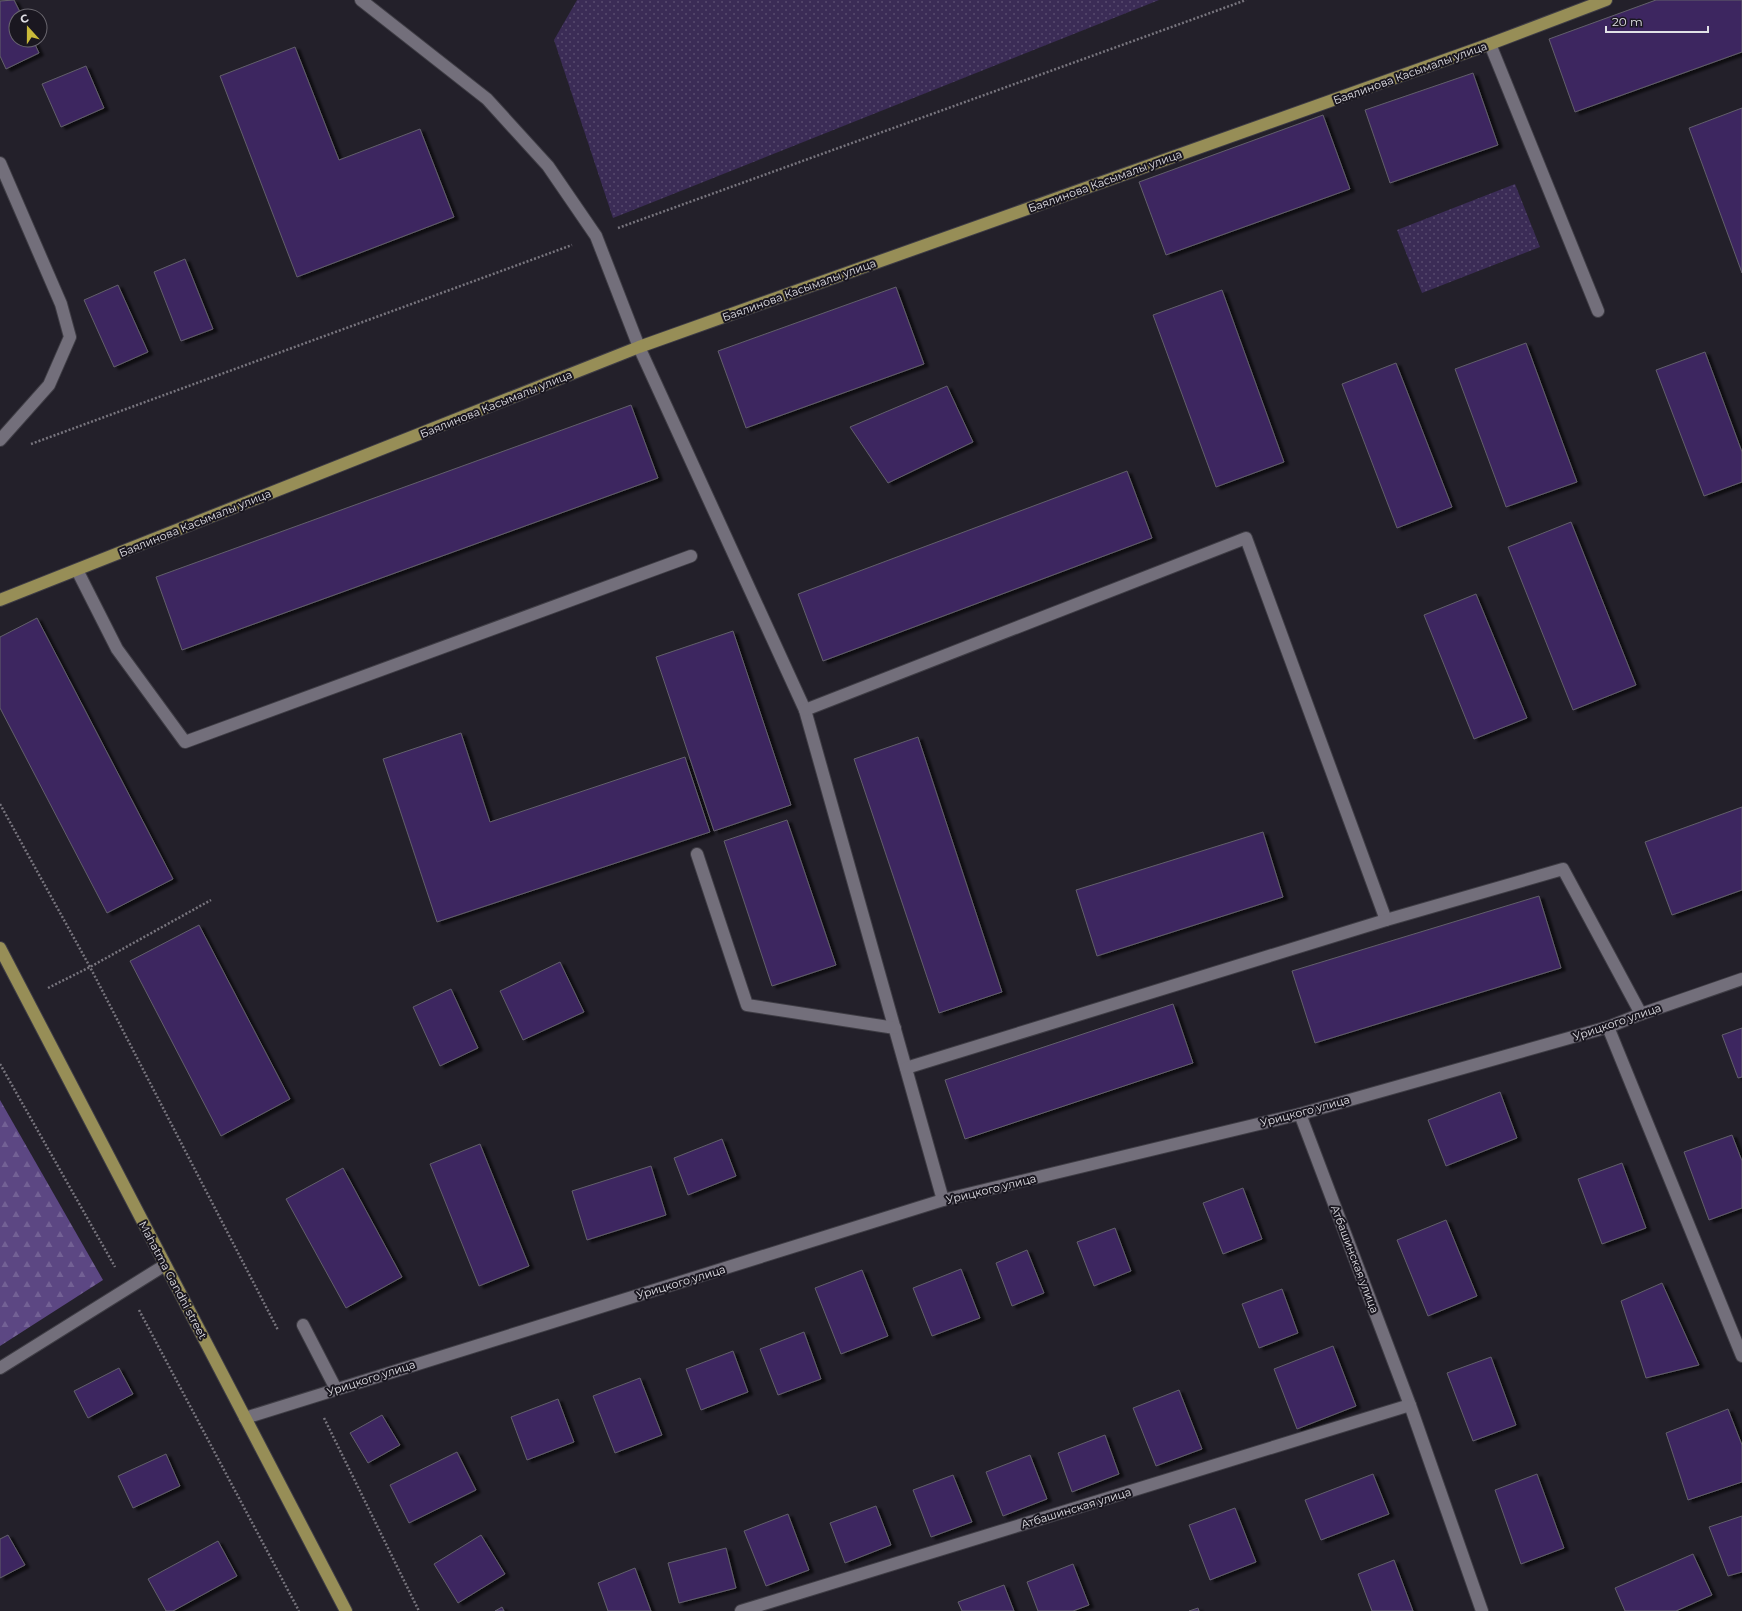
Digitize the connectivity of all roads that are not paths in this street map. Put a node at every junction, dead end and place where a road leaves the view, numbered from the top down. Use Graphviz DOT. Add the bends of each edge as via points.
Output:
graph roads {
  1 [pos="361,0"];
  2 [pos="1606,0"];
  3 [pos="1490,44"];
  4 [pos="0,163"];
  5 [pos="1598,311"];
  6 [pos="639,347"];
  7 [pos="0,440"];
  8 [pos="691,556"];
  9 [pos="77,570"];
  10 [pos="0,600"];
  11 [pos="805,710"];
  12 [pos="698,854"];
  13 [pos="1386,920"];
  14 [pos="0,948"];
  15 [pos="1742,979"];
  16 [pos="1641,1014"];
  17 [pos="1608,1027"];
  18 [pos="895,1028"];
  19 [pos="906,1068"];
  20 [pos="1300,1114"];
  21 [pos="943,1200"];
  22 [pos="165,1265"];
  23 [pos="303,1325"];
  24 [pos="1742,1356"];
  25 [pos="0,1368"];
  26 [pos="336,1389"];
  27 [pos="1410,1405"];
  28 [pos="245,1418"];
  29 [pos="346,1611"];
  30 [pos="741,1611"];
  31 [pos="1482,1611"];
  1 -- 6 [label="street" via="486,98 548,166 596,236"];
  2 -- 3 [label="main road, Баялинова Касымалы улица"];
  3 -- 5 [label="street"];
  3 -- 6 [label="main road, Баялинова Касымалы улица"];
  4 -- 7 [label="street" via="61,304 70,337 49,385"];
  6 -- 9 [label="main road, Баялинова Касымалы улица"];
  6 -- 11 [label="street"];
  8 -- 9 [label="street" via="185,742 117,649"];
  9 -- 10 [label="main road, Баялинова Касымалы улица"];
  11 -- 13 [label="street" via="1246,538"];
  11 -- 18 [label="street"];
  12 -- 18 [label="street" via="747,1005"];
  13 -- 16 [label="street" via="1563,869"];
  13 -- 19 [label="street"];
  14 -- 22 [label="main road, Mahatma Gandhi street"];
  15 -- 16 [label="street, Урицкого улица"];
  16 -- 17 [label="street, Урицкого улица"];
  17 -- 20 [label="street, Урицкого улица"];
  17 -- 24 [label="street"];
  18 -- 19 [label="street"];
  19 -- 21 [label="street"];
  20 -- 21 [label="street, Урицкого улица"];
  20 -- 27 [label="street, Атбашинская улица"];
  21 -- 26 [label="street, Урицкого улица"];
  22 -- 25 [label="street"];
  22 -- 28 [label="main road, Mahatma Gandhi street"];
  23 -- 26 [label="street"];
  26 -- 28 [label="street, Урицкого улица"];
  27 -- 30 [label="street, Атбашинская улица"];
  27 -- 31 [label="street, Атбашинская улица"];
  28 -- 29 [label="main road, Mahatma Gandhi street"];
}
